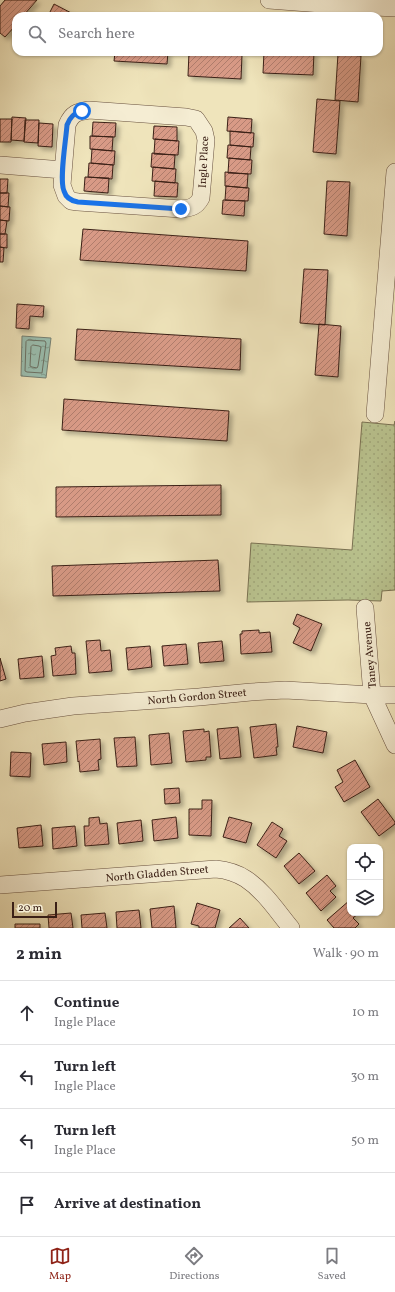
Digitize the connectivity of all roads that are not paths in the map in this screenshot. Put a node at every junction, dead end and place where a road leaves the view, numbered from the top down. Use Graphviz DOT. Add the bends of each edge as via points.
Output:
graph roads {
  1 [pos="269,0"];
  2 [pos="395,8"];
  3 [pos="0,166"];
  4 [pos="63,170"];
  5 [pos="395,172"];
  6 [pos="375,414"];
  7 [pos="365,608"];
  8 [pos="372,695"];
  9 [pos="395,695"];
  10 [pos="0,719"];
  11 [pos="395,745"];
  12 [pos="0,885"];
  13 [pos="291,928"];
  1 -- 2 [label="street"];
  3 -- 4 [label="street"];
  4 -- 4 [label="street, Ingle Place" via="63,191 71,201 188,209 201,198 206,140 204,131 193,118 82,111 70,118 67,125"];
  5 -- 6 [label="street"];
  7 -- 8 [label="street, Taney Avenue"];
  8 -- 9 [label="street, North Gordon Street"];
  8 -- 10 [label="street, North Gordon Street" via="285,690 251,692 73,706 25,712"];
  8 -- 11 [label="street, Taney Avenue"];
  12 -- 13 [label="street, North Gladden Street" via="216,869 246,879"];
}
